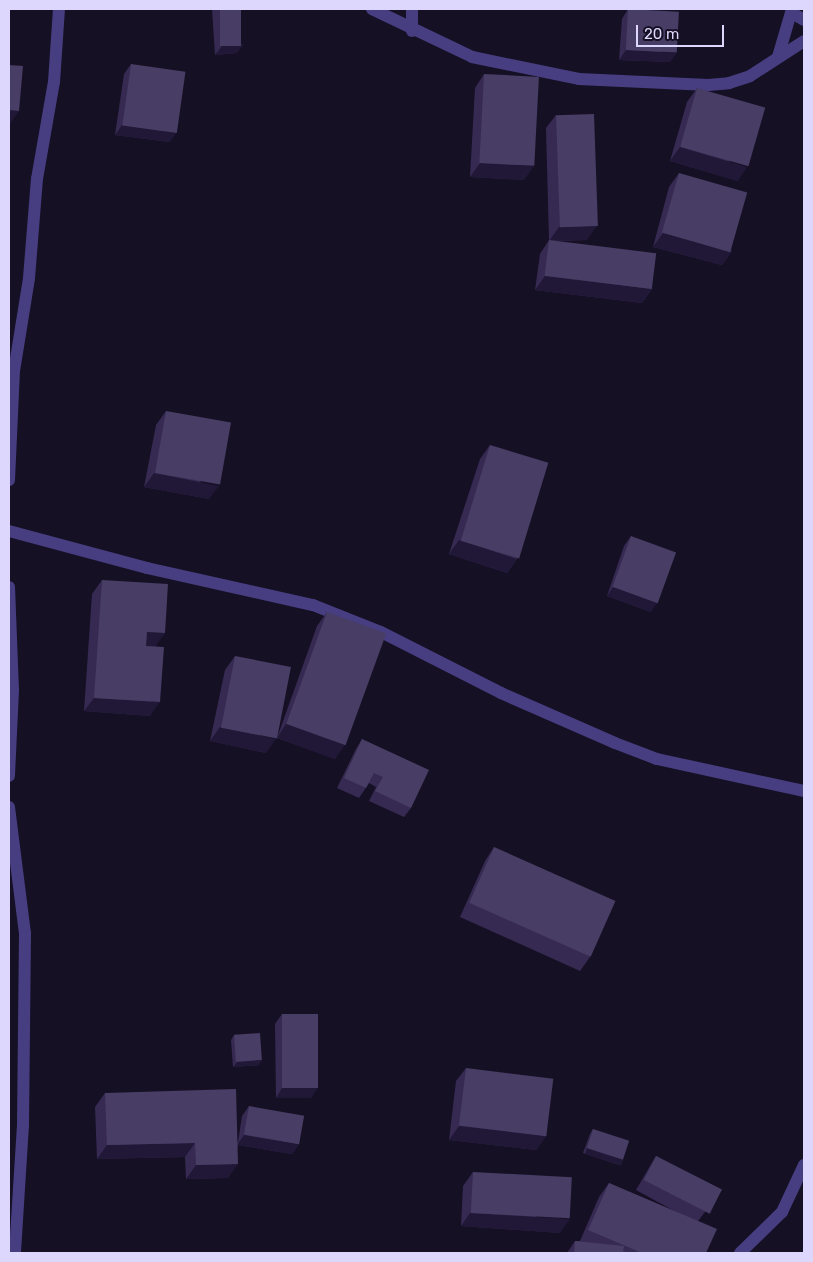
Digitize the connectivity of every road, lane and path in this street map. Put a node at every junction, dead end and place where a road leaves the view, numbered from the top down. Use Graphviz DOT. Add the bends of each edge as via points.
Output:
graph roads {
  1 [pos="59,9"];
  2 [pos="372,9"];
  3 [pos="412,9"];
  4 [pos="792,11"];
  5 [pos="804,20"];
  6 [pos="412,31"];
  7 [pos="804,42"];
  8 [pos="778,57"];
  9 [pos="9,480"];
  10 [pos="9,531"];
  11 [pos="9,587"];
  12 [pos="9,776"];
  13 [pos="804,791"];
  14 [pos="9,808"];
  15 [pos="804,1165"];
  16 [pos="15,1253"];
  17 [pos="740,1253"];
  1 -- 9 [label="street" via="54,82 38,179 29,278 14,371"];
  2 -- 6 [label="street"];
  3 -- 6 [label="street"];
  4 -- 5 [label="street"];
  4 -- 8 [label="street"];
  6 -- 8 [label="street" via="472,57 579,79 729,83 750,76"];
  7 -- 8 [label="street"];
  10 -- 13 [label="street" via="129,564 313,605 381,632 501,693 657,759"];
  11 -- 12 [label="street" via="13,690"];
  14 -- 16 [label="street" via="25,933 23,1125"];
  15 -- 17 [label="street" via="782,1212"];
}
